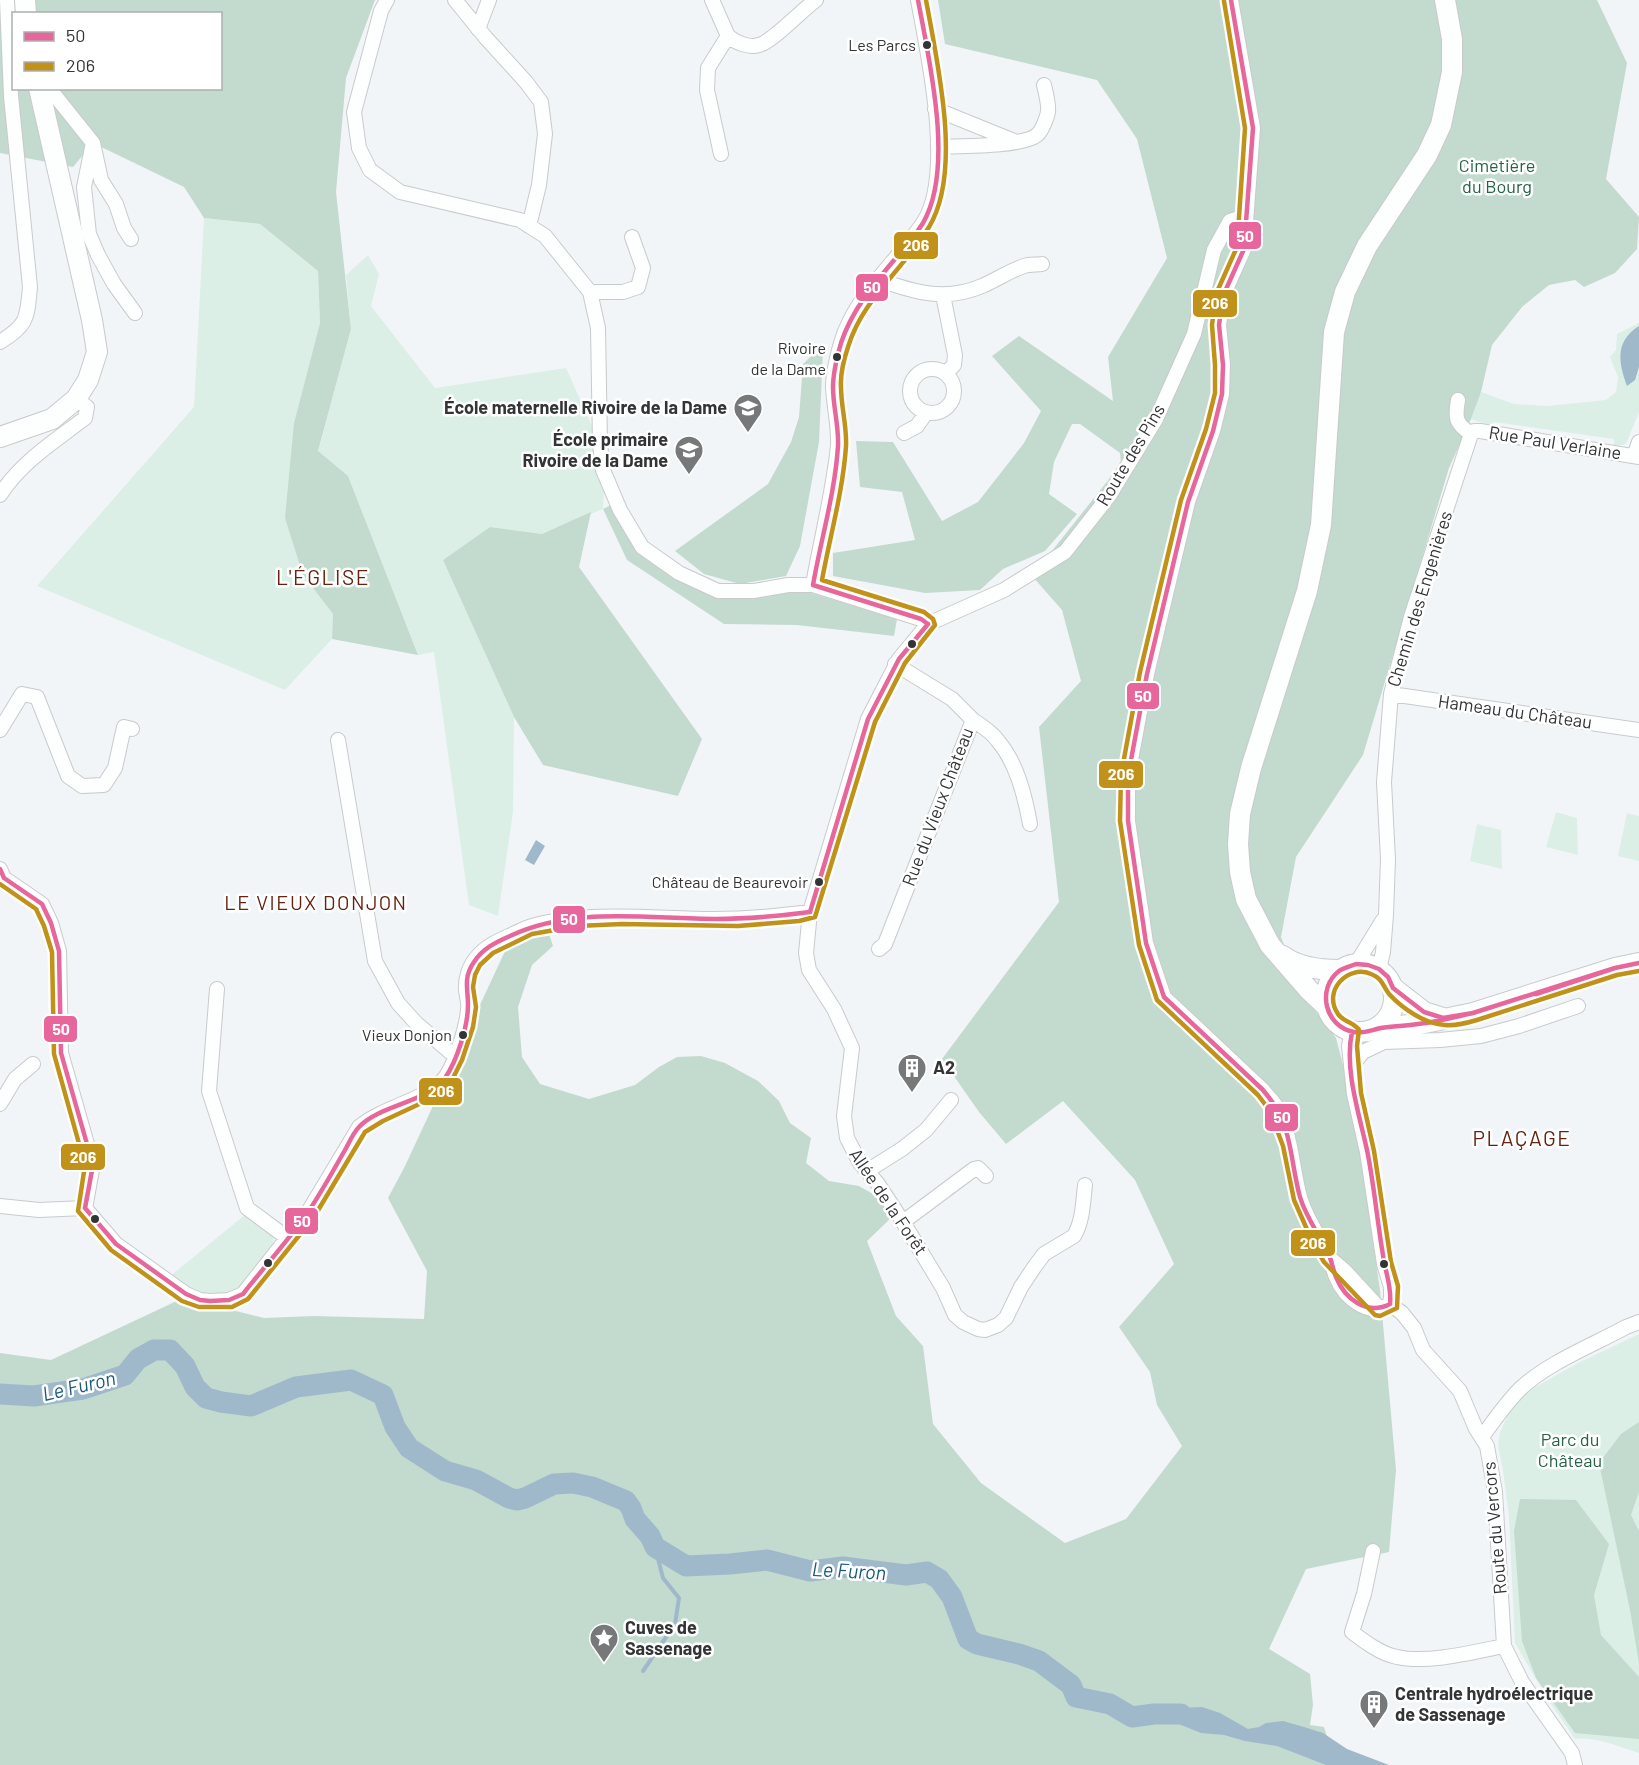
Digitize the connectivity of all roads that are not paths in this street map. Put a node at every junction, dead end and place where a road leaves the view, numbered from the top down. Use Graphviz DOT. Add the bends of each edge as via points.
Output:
graph roads {
  1 [pos="7,0"];
  2 [pos="387,0"];
  3 [pos="455,0"];
  4 [pos="489,0"];
  5 [pos="712,0"];
  6 [pos="816,0"];
  7 [pos="918,0"];
  8 [pos="1232,0"];
  9 [pos="1445,0"];
  10 [pos="478,29"];
  11 [pos="728,36"];
  12 [pos="1044,85"];
  13 [pos="39,90"];
  14 [pos="51,90"];
  15 [pos="935,110"];
  16 [pos="1015,142"];
  17 [pos="93,143"];
  18 [pos="938,147"];
  19 [pos="721,154"];
  20 [pos="1246,216"];
  21 [pos="529,226"];
  22 [pos="632,237"];
  23 [pos="131,239"];
  24 [pos="1042,264"];
  25 [pos="878,279"];
  26 [pos="590,292"];
  27 [pos="943,295"];
  28 [pos="135,313"];
  29 [pos="0,342"];
  30 [pos="946,373"];
  31 [pos="76,399"];
  32 [pos="1458,400"];
  33 [pos="926,413"];
  34 [pos="904,433"];
  35 [pos="1471,434"];
  36 [pos="0,437"];
  37 [pos="1639,442"];
  38 [pos="1636,457"];
  39 [pos="0,495"];
  40 [pos="813,585"];
  41 [pos="928,624"];
  42 [pos="895,664"];
  43 [pos="1391,694"];
  44 [pos="973,720"];
  45 [pos="132,729"];
  46 [pos="0,730"];
  47 [pos="1639,730"];
  48 [pos="338,740"];
  49 [pos="1030,824"];
  50 [pos="0,869"];
  51 [pos="810,912"];
  52 [pos="1386,915"];
  53 [pos="1270,945"];
  54 [pos="879,949"];
  55 [pos="1639,963"];
  56 [pos="1348,967"];
  57 [pos="1379,969"];
  58 [pos="1393,988"];
  59 [pos="217,989"];
  60 [pos="1326,1006"];
  61 [pos="1578,1006"];
  62 [pos="1443,1018"];
  63 [pos="1379,1028"];
  64 [pos="1352,1032"];
  65 [pos="456,1053"];
  66 [pos="33,1064"];
  67 [pos="1351,1067"];
  68 [pos="951,1100"];
  69 [pos="0,1104"];
  70 [pos="867,1171"];
  71 [pos="986,1176"];
  72 [pos="1085,1185"];
  73 [pos="0,1206"];
  74 [pos="85,1208"];
  75 [pos="903,1222"];
  76 [pos="286,1237"];
  77 [pos="1385,1307"];
  78 [pos="1639,1322"];
  79 [pos="1482,1437"];
  80 [pos="1373,1551"];
  81 [pos="1504,1646"];
  82 [pos="1575,1765"];
  1 -- 29 [label="street" via="11,96 30,286 28,315 16,332"];
  2 -- 21 [label="street" via="354,112 359,148 370,170 400,192 520,220"];
  3 -- 10 [label="street"];
  4 -- 10 [label="street"];
  5 -- 11 [label="street"];
  6 -- 11 [label="street" via="761,45 749,46"];
  7 -- 15 [label="street"];
  8 -- 20 [label="street, Route du Vercors" via="1253,128"];
  9 -- 53 [label="main road" via="1452,39 1452,72 1441,125 1427,155 1367,246 1344,292 1334,332 1321,525 1306,591 1240,814 1238,844 1246,899"];
  10 -- 21 [label="street" via="541,102 545,134"];
  11 -- 19 [label="street" via="708,68 707,90"];
  12 -- 16 [label="street" via="1048,112 1038,134"];
  13 -- 31 [label="main road" via="97,352 88,380"];
  14 -- 17 [label="street"];
  15 -- 16 [label="street"];
  15 -- 18 [label="street"];
  16 -- 18 [label="street"];
  17 -- 23 [label="street" via="101,180"];
  17 -- 28 [label="street" via="84,187 89,234 114,284"];
  18 -- 25 [label="street" via="933,205 924,223"];
  20 -- 41 [label="street, Route des Pins" via="1230,221 1214,250 1194,334 1156,419 1109,496 1065,552 1004,590"];
  20 -- 77 [label="street, Route du Vercors" via="1244,249 1223,296 1219,326 1222,394 1188,502 1147,674 1128,776 1128,821 1146,943 1164,997 1277,1107 1290,1144 1300,1198 1319,1239 1330,1257"];
  21 -- 26 [label="street" via="545,236"];
  22 -- 26 [label="street" via="643,268 638,287 623,292"];
  24 -- 27 [label="street" via="1025,266 978,288"];
  25 -- 27 [label="street"];
  25 -- 40 [label="street" via="860,302 837,357 833,385 838,444"];
  26 -- 40 [label="street" via="598,328 603,470 642,547 679,573 717,591"];
  27 -- 30 [label="street" via="955,355 954,365"];
  30 -- 33 [label="street" via="954,388 950,405 935,414"];
  30 -- 33 [label="street" via="929,369 914,377 909,394 918,409"];
  31 -- 36 [label="main road" via="52,419"];
  31 -- 39 [label="street" via="87,407 85,418 30,459"];
  32 -- 35 [label="street" via="1455,416"];
  33 -- 34 [label="street" via="917,426"];
  35 -- 38 [label="street, Rue Paul Verlaine" via="1480,431"];
  35 -- 43 [label="street, Chemin des Engenières" via="1411,617"];
  37 -- 38 [label="street"];
  40 -- 41 [label="street"];
  41 -- 42 [label="street"];
  42 -- 44 [label="street, Rue du Vieux Château" via="952,699"];
  42 -- 51 [label="street" via="868,719"];
  43 -- 47 [label="street, Hameau du Château"];
  43 -- 52 [label="street, Chemin des Engenières" via="1383,782 1388,859"];
  44 -- 49 [label="street" via="998,740 1007,754 1020,783"];
  44 -- 54 [label="street, Rue du Vieux Château" via="885,944"];
  45 -- 46 [label="street" via="124,727 115,768 104,785 82,786 69,776 37,697 22,694"];
  48 -- 65 [label="street" via="375,960 398,1003 416,1023"];
  50 -- 74 [label="street" via="4,878 42,904 51,923 58,951 61,1053 93,1165"];
  51 -- 65 [label="street" via="713,919 578,918 532,926 494,942 476,958 467,977 467,1021"];
  51 -- 70 [label="street, Allée de la Forêt" via="809,970 834,1009 852,1048 844,1128 851,1148"];
  52 -- 56 [label="street, Chemin des Engenières" via="1372,940"];
  52 -- 57 [label="street, Chemin des Engenières"];
  53 -- 56 [label="main road" via="1291,962 1320,970"];
  53 -- 60 [label="main road"];
  55 -- 62 [label="main road" via="1473,1013"];
  56 -- 57 [label="main road" via="1368,964"];
  56 -- 60 [label="main road" via="1331,980"];
  57 -- 58 [label="main road"];
  58 -- 62 [label="main road" via="1424,1012"];
  58 -- 63 [label="main road" via="1395,1003 1390,1017"];
  59 -- 76 [label="street" via="209,1091 247,1208"];
  60 -- 64 [label="main road" via="1331,1018"];
  61 -- 67 [label="street" via="1481,1036 1384,1042 1362,1052"];
  62 -- 63 [label="main road"];
  63 -- 64 [label="main road" via="1366,1033"];
  64 -- 67 [label="street"];
  65 -- 76 [label="street" via="443,1080 432,1090 369,1118 358,1127 308,1212"];
  66 -- 69 [label="street" via="15,1079"];
  67 -- 77 [label="street" via="1391,1287 1392,1296"];
  68 -- 70 [label="street" via="926,1130"];
  70 -- 75 [label="street, Allée de la Forêt"];
  71 -- 75 [label="street" via="974,1169"];
  72 -- 75 [label="street, Allée de la Forêt" via="1080,1223 1074,1236 1040,1260 1003,1323 985,1330 955,1315"];
  73 -- 74 [label="street" via="39,1210"];
  74 -- 76 [label="street" via="116,1244 200,1300 229,1300 243,1294"];
  77 -- 79 [label="street, Route du Vercors" via="1402,1313 1414,1328 1423,1350 1460,1391"];
  78 -- 79 [label="street" via="1537,1375 1501,1411"];
  79 -- 81 [label="street, Route du Vercors" via="1493,1472"];
  80 -- 81 [label="street" via="1352,1632 1358,1637 1398,1658 1448,1657"];
  81 -- 82 [label="street, Route du Vercors" via="1522,1683 1572,1754"];
}
